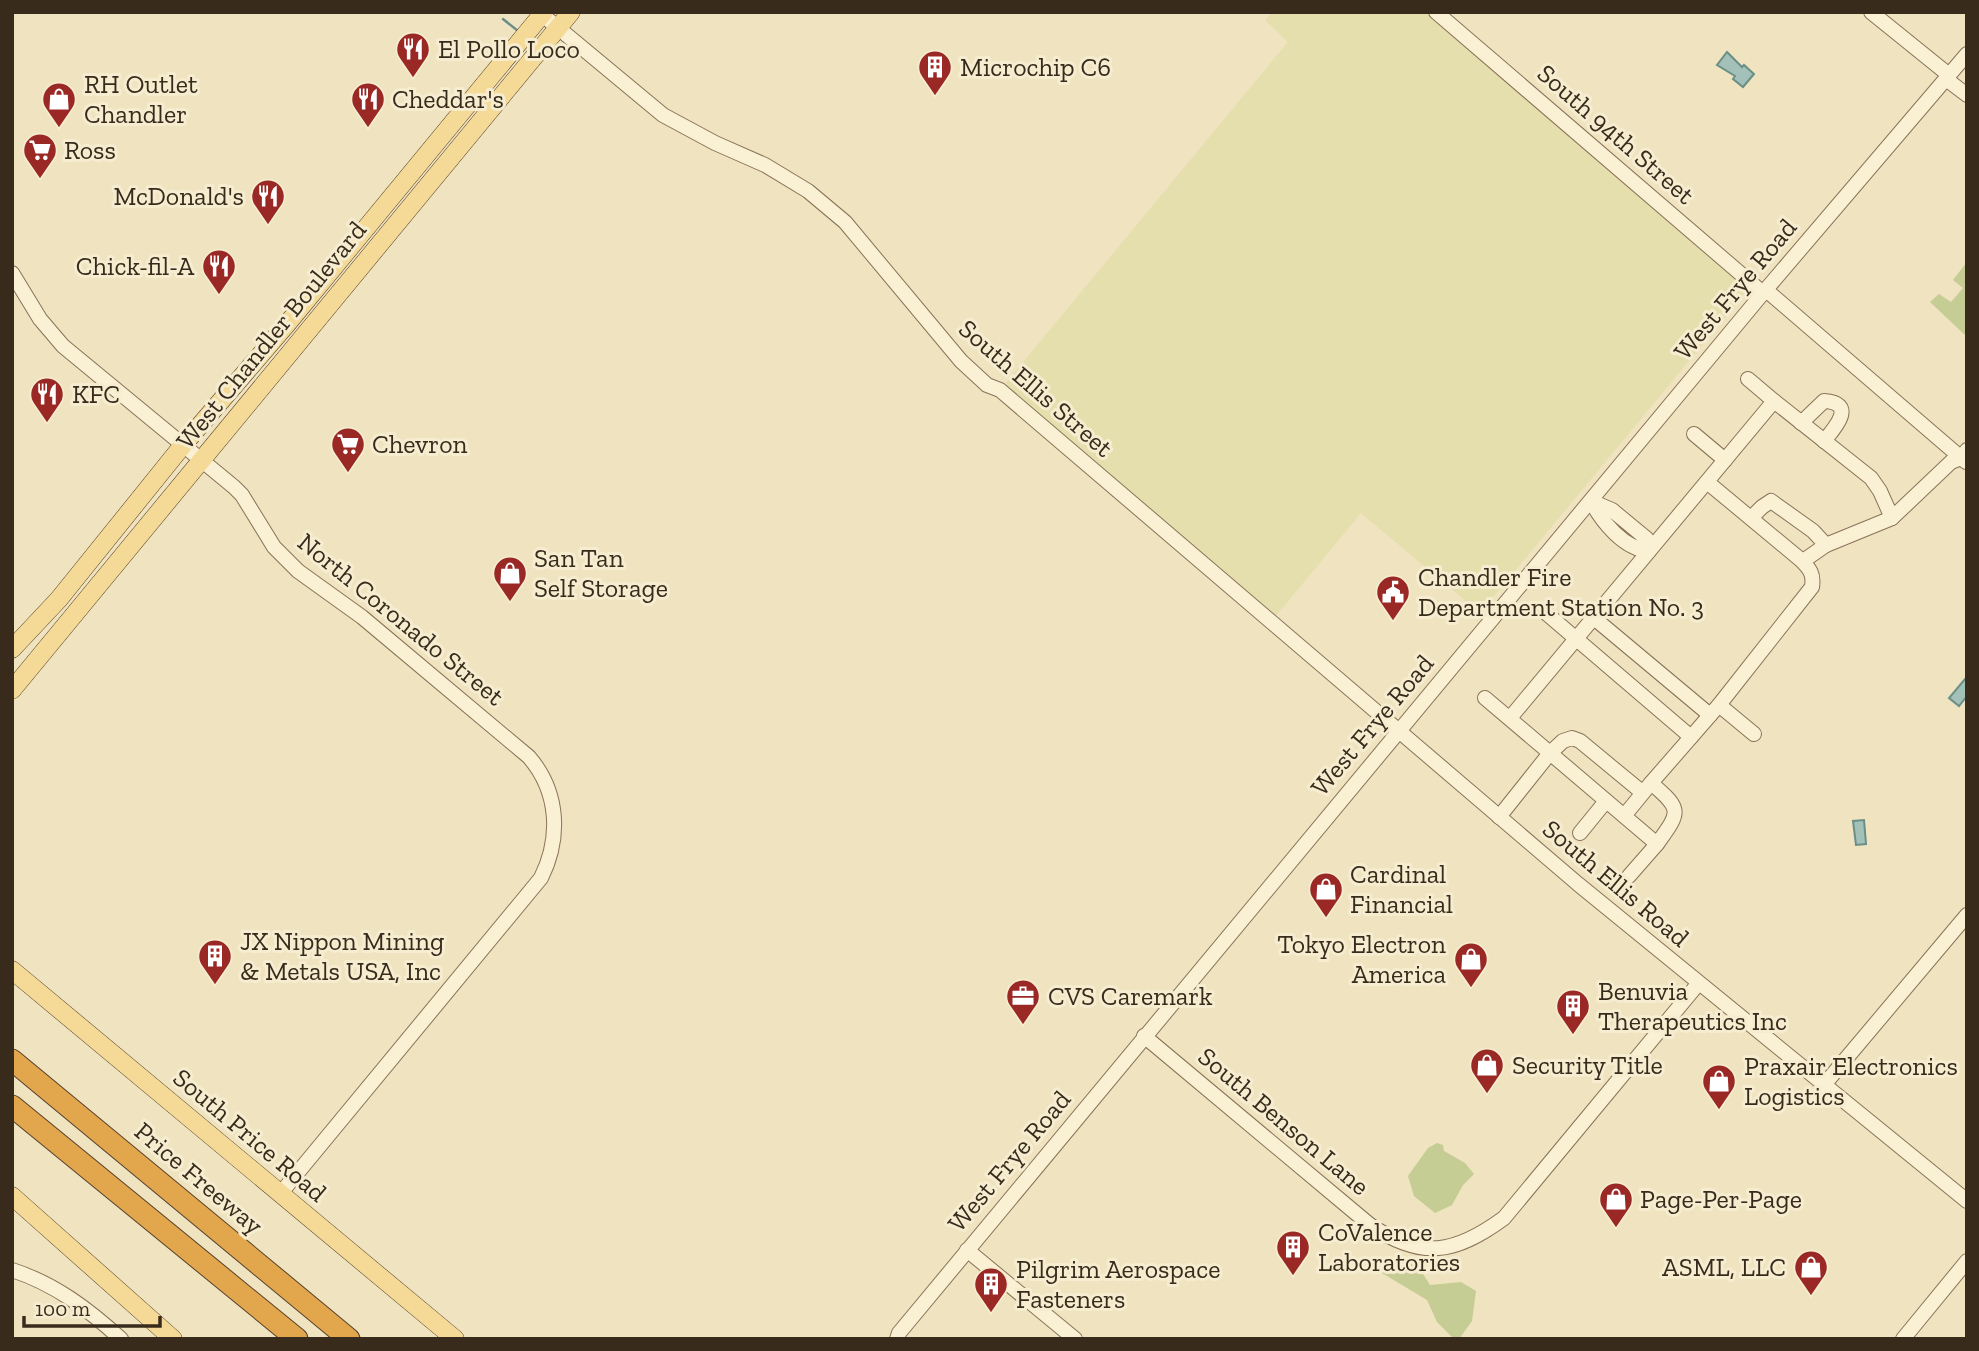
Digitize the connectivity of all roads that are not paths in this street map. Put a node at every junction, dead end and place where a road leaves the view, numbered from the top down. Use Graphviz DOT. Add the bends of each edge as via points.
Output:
graph roads {
  1 [pos="571,12"];
  2 [pos="1436,12"];
  3 [pos="1871,12"];
  4 [pos="542,13"];
  5 [pos="558,28"];
  6 [pos="1967,54"];
  7 [pos="1947,77"];
  8 [pos="1967,95"];
  9 [pos="359,238"];
  10 [pos="12,272"];
  11 [pos="1765,292"];
  12 [pos="328,307"];
  13 [pos="1748,379"];
  14 [pos="1774,401"];
  15 [pos="1801,423"];
  16 [pos="1694,434"];
  17 [pos="1824,442"];
  18 [pos="183,445"];
  19 [pos="1965,457"];
  20 [pos="202,460"];
  21 [pos="1725,460"];
  22 [pos="1707,482"];
  23 [pos="1591,501"];
  24 [pos="1751,518"];
  25 [pos="1892,518"];
  26 [pos="1826,545"];
  27 [pos="1649,551"];
  28 [pos="1803,561"];
  29 [pos="1546,613"];
  30 [pos="1594,618"];
  31 [pos="1575,640"];
  32 [pos="12,649"];
  33 [pos="12,690"];
  34 [pos="1485,698"];
  35 [pos="1714,710"];
  36 [pos="1510,718"];
  37 [pos="1399,732"];
  38 [pos="1754,734"];
  39 [pos="1690,737"];
  40 [pos="1550,753"];
  41 [pos="1647,788"];
  42 [pos="1606,801"];
  43 [pos="1624,816"];
  44 [pos="1499,817"];
  45 [pos="1580,833"];
  46 [pos="1657,844"];
  47 [pos="1629,876"];
  48 [pos="1967,915"];
  49 [pos="12,970"];
  50 [pos="1698,984"];
  51 [pos="1144,1036"];
  52 [pos="12,1060"];
  53 [pos="1823,1086"];
  54 [pos="12,1106"];
  55 [pos="280,1194"];
  56 [pos="17,1200"];
  57 [pos="1967,1201"];
  58 [pos="967,1250"];
  59 [pos="1967,1261"];
  60 [pos="12,1270"];
  61 [pos="244,1295"];
  62 [pos="308,1304"];
  63 [pos="894,1337"];
  64 [pos="121,1339"];
  65 [pos="173,1339"];
  66 [pos="285,1339"];
  67 [pos="297,1339"];
  68 [pos="349,1339"];
  69 [pos="354,1339"];
  70 [pos="455,1339"];
  71 [pos="1075,1339"];
  72 [pos="1903,1339"];
  1 -- 5 [label="main road, West Chandler Boulevard"];
  2 -- 11 [label="street, South 94th Street"];
  3 -- 7 [label="street"];
  4 -- 5 [label="street, South Ellis Street"];
  4 -- 9 [label="main road, West Chandler Boulevard"];
  5 -- 12 [label="main road, West Chandler Boulevard"];
  5 -- 37 [label="street, South Ellis Street" via="663,115 808,191 845,222 961,361"];
  6 -- 7 [label="street, West Frye Road"];
  7 -- 8 [label="street"];
  7 -- 11 [label="street, West Frye Road"];
  9 -- 12 [label="main road" via="358,254 332,288"];
  9 -- 18 [label="main road, West Chandler Boulevard"];
  10 -- 18 [label="street, North Coronado Street" via="40,319 63,346"];
  11 -- 19 [label="street, South 94th Street"];
  11 -- 23 [label="street, West Frye Road"];
  12 -- 20 [label="main road, West Chandler Boulevard"];
  13 -- 14 [label="street"];
  14 -- 15 [label="street"];
  14 -- 21 [label="street"];
  15 -- 17 [label="street"];
  15 -- 17 [label="street" via="1824,401 1839,406 1842,420"];
  16 -- 21 [label="street"];
  17 -- 25 [label="street" via="1871,478"];
  18 -- 20 [label="street, North Coronado Street"];
  18 -- 32 [label="main road, West Chandler Boulevard" via="59,599"];
  19 -- 25 [label="street" via="1951,462"];
  20 -- 33 [label="main road, West Chandler Boulevard"];
  20 -- 55 [label="street, North Coronado Street" via="242,495 274,547 298,571 362,617 529,757 551,797 555,823 546,869 530,894"];
  21 -- 22 [label="street"];
  22 -- 24 [label="street"];
  22 -- 27 [label="street"];
  23 -- 27 [label="street" via="1602,521 1638,550"];
  23 -- 37 [label="street, West Frye Road"];
  24 -- 26 [label="street" via="1766,503 1775,502"];
  24 -- 28 [label="street"];
  25 -- 26 [label="street"];
  26 -- 28 [label="street"];
  27 -- 30 [label="street"];
  28 -- 35 [label="street" via="1810,569 1812,587"];
  29 -- 31 [label="street"];
  30 -- 31 [label="street"];
  30 -- 35 [label="street"];
  31 -- 36 [label="street"];
  31 -- 39 [label="street"];
  34 -- 36 [label="street"];
  35 -- 38 [label="street"];
  35 -- 39 [label="street"];
  36 -- 40 [label="street"];
  37 -- 44 [label="street, South Ellis Road"];
  37 -- 51 [label="street, West Frye Road"];
  39 -- 41 [label="street"];
  40 -- 41 [label="street" via="1572,738"];
  40 -- 42 [label="street"];
  40 -- 44 [label="street"];
  41 -- 43 [label="street"];
  41 -- 46 [label="street" via="1666,796 1675,808 1675,819"];
  42 -- 43 [label="street"];
  42 -- 45 [label="street"];
  43 -- 46 [label="street"];
  44 -- 50 [label="street, South Ellis Road"];
  46 -- 47 [label="street"];
  48 -- 53 [label="street"];
  49 -- 55 [label="main road, South Price Road"];
  50 -- 51 [label="street, South Benson Lane" via="1504,1218 1477,1237 1436,1249 1390,1239 1370,1225"];
  50 -- 53 [label="street, South Ellis Road"];
  51 -- 58 [label="street, West Frye Road"];
  52 -- 62 [label="highway, Price Freeway"];
  53 -- 57 [label="street, South Ellis Road"];
  54 -- 61 [label="highway"];
  55 -- 70 [label="main road, South Price Road"];
  56 -- 65 [label="main road"];
  58 -- 63 [label="street, West Frye Road"];
  58 -- 71 [label="street"];
  59 -- 72 [label="street"];
  60 -- 64 [label="street" via="48,1284"];
  61 -- 66 [label="highway"];
  61 -- 67 [label="highway"];
  62 -- 68 [label="highway, Price Freeway"];
  62 -- 69 [label="highway"];
}
